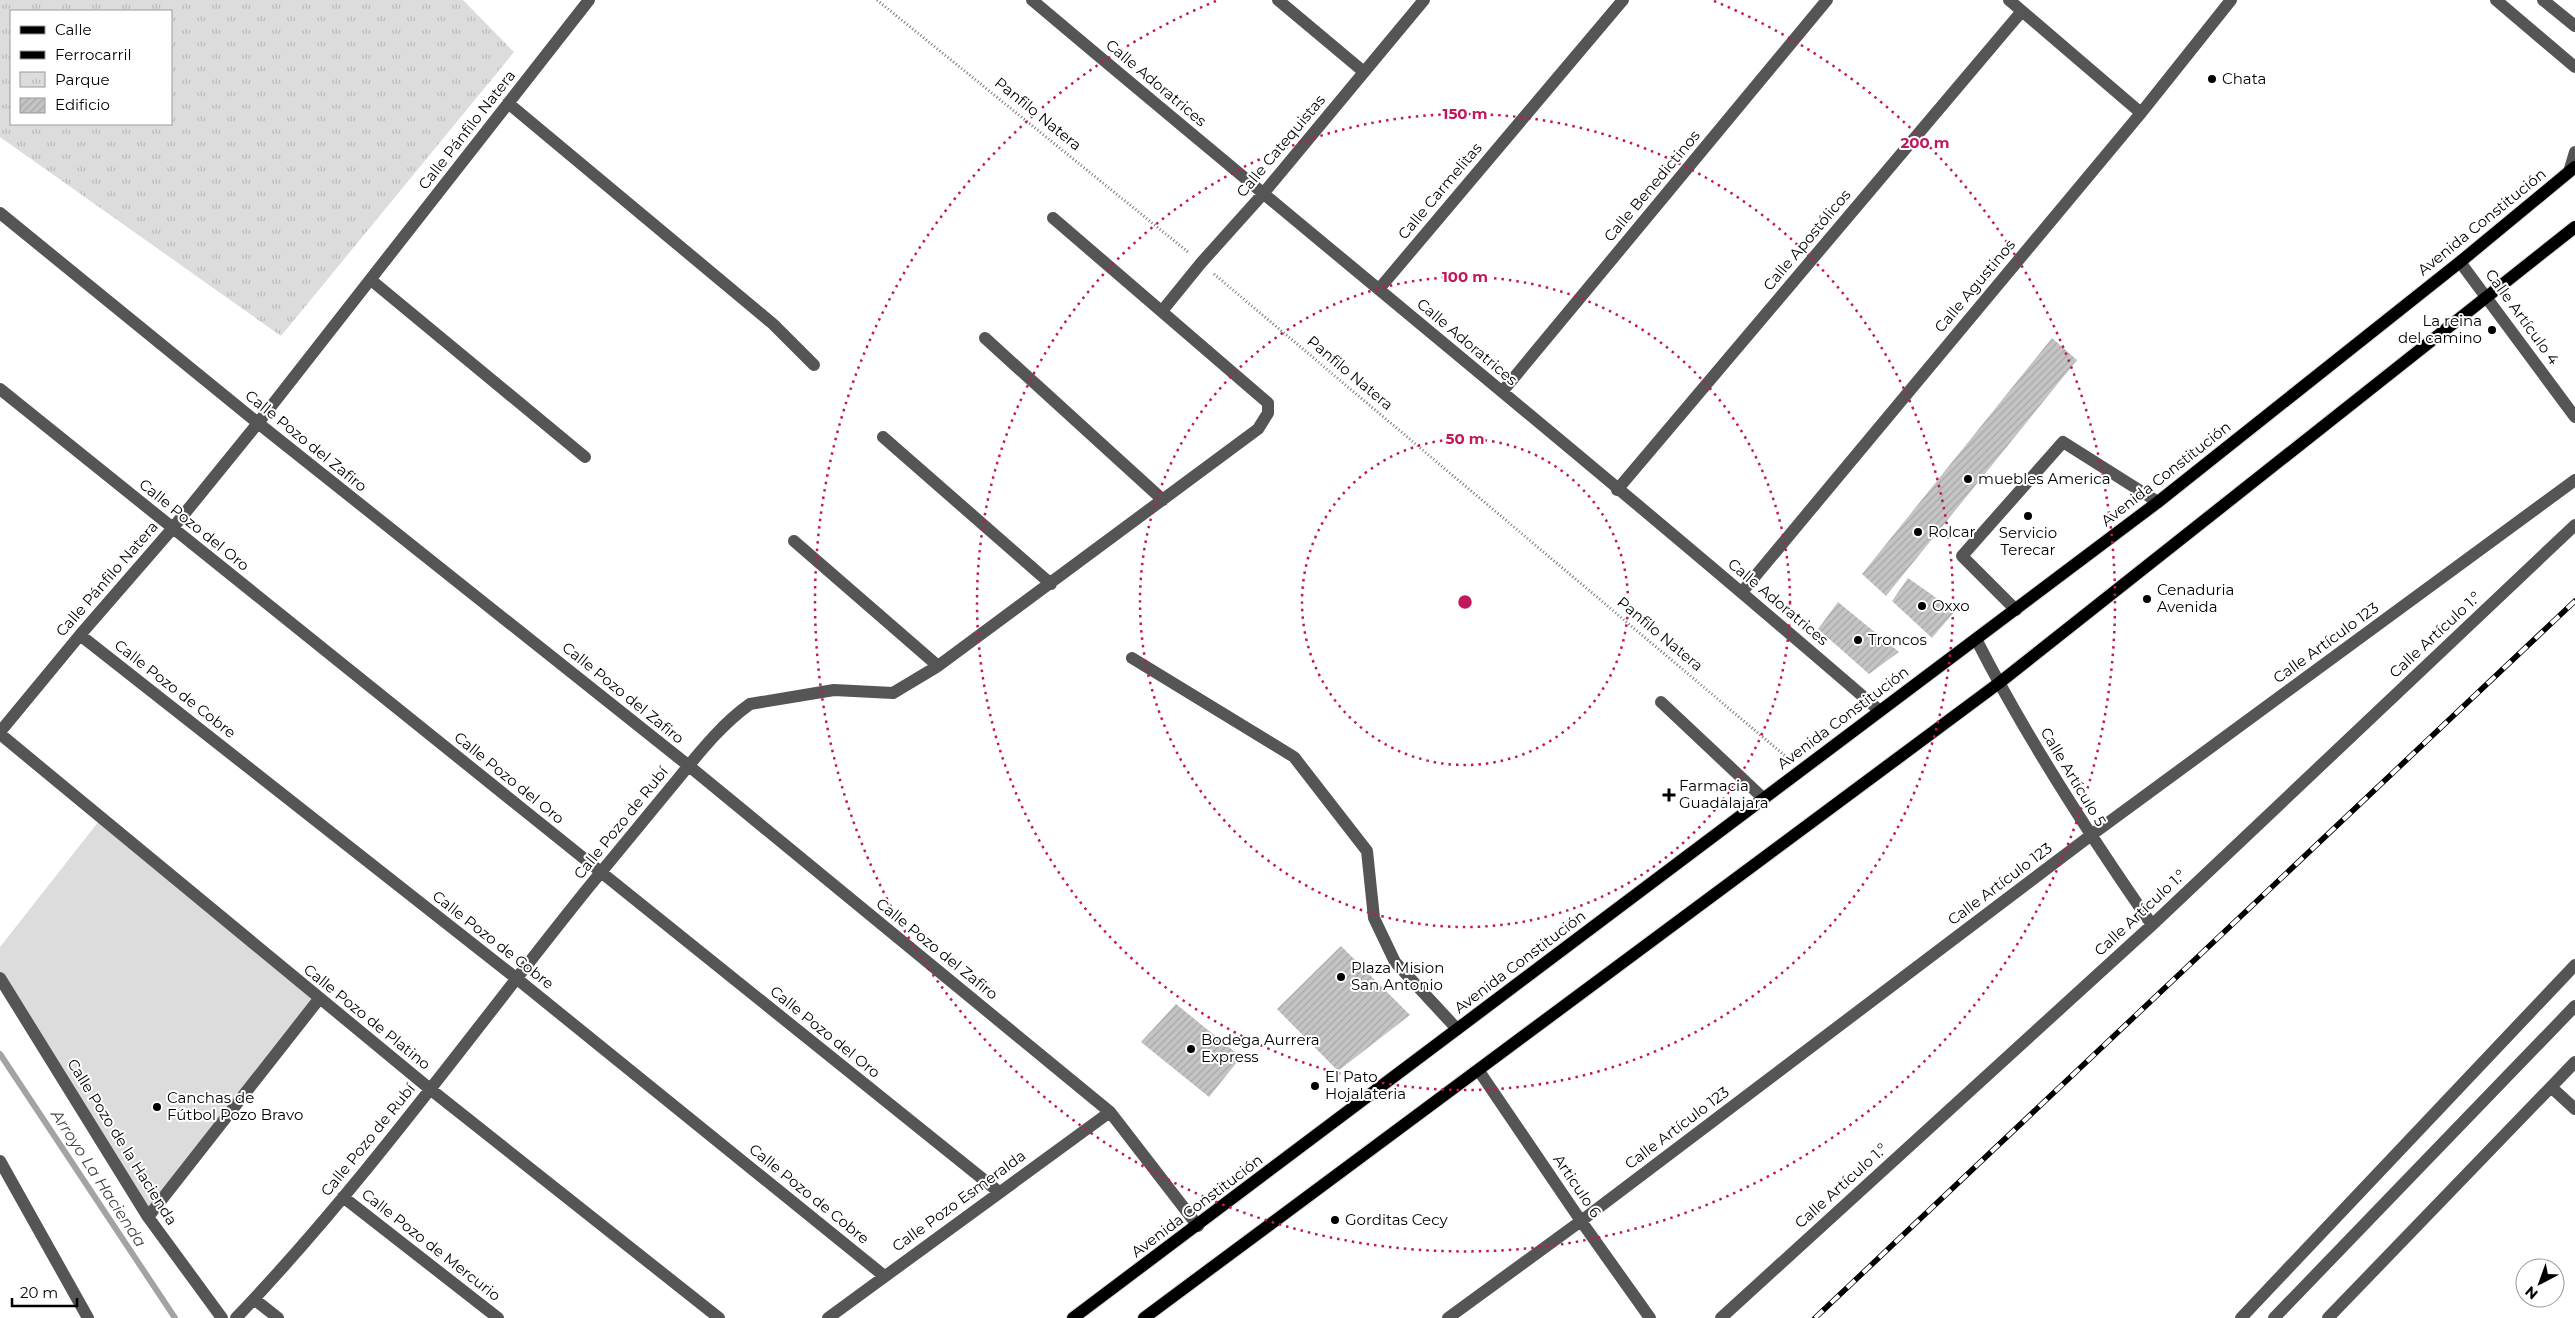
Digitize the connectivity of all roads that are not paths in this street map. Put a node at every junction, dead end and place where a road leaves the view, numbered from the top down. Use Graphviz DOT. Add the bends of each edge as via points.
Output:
graph roads {
  1 [pos="589,0"];
  2 [pos="1032,0"];
  3 [pos="1278,0"];
  4 [pos="1424,0"];
  5 [pos="1623,0"];
  6 [pos="1827,0"];
  7 [pos="2009,0"];
  8 [pos="2232,0"];
  9 [pos="2496,0"];
  10 [pos="2543,0"];
  11 [pos="2022,11"];
  12 [pos="2575,26"];
  13 [pos="2574,68"];
  14 [pos="1364,72"];
  15 [pos="508,103"];
  16 [pos="2141,113"];
  17 [pos="2575,152"];
  18 [pos="2572,169"];
  19 [pos="1262,195"];
  20 [pos="0,214"];
  21 [pos="1054,218"];
  22 [pos="2575,226"];
  23 [pos="2460,262"];
  24 [pos="371,280"];
  25 [pos="1379,289"];
  26 [pos="2488,298"];
  27 [pos="1162,311"];
  28 [pos="986,338"];
  29 [pos="814,364"];
  30 [pos="0,390"];
  31 [pos="1502,392"];
  32 [pos="2575,417"];
  33 [pos="258,423"];
  34 [pos="882,437"];
  35 [pos="586,457"];
  36 [pos="2575,480"];
  37 [pos="1618,490"];
  38 [pos="1163,500"];
  39 [pos="2158,502"];
  40 [pos="2575,525"];
  41 [pos="172,529"];
  42 [pos="794,541"];
  43 [pos="1051,584"];
  44 [pos="1742,592"];
  45 [pos="2016,610"];
  46 [pos="80,635"];
  47 [pos="1976,639"];
  48 [pos="1132,658"];
  49 [pos="938,666"];
  50 [pos="1999,683"];
  51 [pos="1661,702"];
  52 [pos="1880,711"];
  53 [pos="0,733"];
  54 [pos="688,766"];
  55 [pos="1763,798"];
  56 [pos="2090,836"];
  57 [pos="601,872"];
  58 [pos="2152,925"];
  59 [pos="2575,965"];
  60 [pos="0,978"];
  61 [pos="516,978"];
  62 [pos="319,999"];
  63 [pos="2575,1006"];
  64 [pos="1457,1029"];
  65 [pos="2575,1062"];
  66 [pos="1479,1071"];
  67 [pos="2551,1087"];
  68 [pos="430,1089"];
  69 [pos="2575,1109"];
  70 [pos="1110,1112"];
  71 [pos="0,1161"];
  72 [pos="999,1192"];
  73 [pos="343,1197"];
  74 [pos="148,1217"];
  75 [pos="1580,1221"];
  76 [pos="1198,1226"];
  77 [pos="883,1276"];
  78 [pos="254,1299"];
  79 [pos="88,1318"];
  80 [pos="222,1318"];
  81 [pos="236,1318"];
  82 [pos="278,1318"];
  83 [pos="498,1318"];
  84 [pos="719,1318"];
  85 [pos="828,1318"];
  86 [pos="1073,1318"];
  87 [pos="1144,1318"];
  88 [pos="1448,1318"];
  89 [pos="1650,1318"];
  90 [pos="1721,1318"];
  91 [pos="2240,1318"];
  92 [pos="2274,1318"];
  93 [pos="2328,1318"];
  1 -- 15 [label="street, Calle Pánfilo Natera"];
  2 -- 19 [label="street, Calle Adoratrices"];
  3 -- 14 [label="street"];
  4 -- 14 [label="street, Calle Catequistas"];
  5 -- 25 [label="street, Calle Carmelitas"];
  6 -- 31 [label="street, Calle Benedictinos"];
  7 -- 11 [label="street"];
  8 -- 16 [label="street, Calle Agustinos"];
  9 -- 13 [label="street"];
  10 -- 12 [label="street"];
  11 -- 16 [label="street"];
  11 -- 37 [label="street, Calle Apostólicos"];
  14 -- 19 [label="street, Calle Catequistas"];
  15 -- 24 [label="street, Calle Pánfilo Natera"];
  15 -- 29 [label="street" via="773,324"];
  16 -- 44 [label="street, Calle Agustinos"];
  17 -- 18 [label="street"];
  18 -- 23 [label="main road, Avenida Constitución"];
  19 -- 25 [label="street, Calle Adoratrices"];
  19 -- 27 [label="street, Calle Catequistas"];
  20 -- 33 [label="street, Calle Pozo del Zafiro"];
  21 -- 27 [label="street"];
  22 -- 26 [label="main road"];
  23 -- 26 [label="street, Calle Artículo 4"];
  23 -- 39 [label="main road, Avenida Constitución"];
  24 -- 33 [label="street, Calle Pánfilo Natera"];
  24 -- 35 [label="street"];
  25 -- 31 [label="street, Calle Adoratrices"];
  26 -- 32 [label="street, Calle Artículo 4"];
  26 -- 50 [label="main road"];
  27 -- 38 [label="street, Calle Pozo de Rubí" via="1268,403 1268,413 1258,429"];
  28 -- 38 [label="street"];
  30 -- 41 [label="street, Calle Pozo del Oro"];
  31 -- 37 [label="street, Calle Adoratrices"];
  33 -- 41 [label="street, Calle Pánfilo Natera"];
  33 -- 54 [label="street, Calle Pozo del Zafiro"];
  34 -- 43 [label="street"];
  36 -- 56 [label="street, Calle Artículo 123"];
  37 -- 44 [label="street, Calle Adoratrices"];
  38 -- 43 [label="street, Calle Pozo de Rubí"];
  39 -- 45 [label="main road, Avenida Constitución"];
  39 -- 45 [label="street" via="2062,442 1962,556"];
  40 -- 58 [label="street, Calle Artículo 1.º"];
  41 -- 46 [label="street, Calle Pánfilo Natera"];
  41 -- 57 [label="street, Calle Pozo del Oro"];
  42 -- 49 [label="street"];
  43 -- 49 [label="street, Calle Pozo de Rubí"];
  44 -- 52 [label="street, Calle Adoratrices"];
  45 -- 47 [label="main road, Avenida Constitución"];
  46 -- 53 [label="street, Calle Pánfilo Natera"];
  46 -- 61 [label="street, Calle Pozo de Cobre"];
  47 -- 50 [label="street, Calle Artículo 5"];
  47 -- 52 [label="main road, Avenida Constitución"];
  48 -- 64 [label="street" via="1294,757 1367,851 1374,918 1395,962"];
  49 -- 54 [label="street, Calle Pozo de Rubí" via="893,693 834,690 750,704 722,728"];
  50 -- 56 [label="street, Calle Artículo 5"];
  50 -- 66 [label="main road"];
  51 -- 55 [label="street"];
  52 -- 55 [label="main road, Avenida Constitución"];
  53 -- 62 [label="street, Calle Pozo de Platino"];
  54 -- 57 [label="street, Calle Pozo de Rubí"];
  54 -- 70 [label="street, Calle Pozo del Zafiro"];
  55 -- 64 [label="main road, Avenida Constitución"];
  56 -- 58 [label="street, Calle Artículo 5"];
  56 -- 75 [label="street, Calle Artículo 123"];
  57 -- 61 [label="street, Calle Pozo de Rubí"];
  57 -- 72 [label="street, Calle Pozo del Oro"];
  58 -- 90 [label="street, Calle Artículo 1.º"];
  59 -- 91 [label="street"];
  60 -- 74 [label="street, Calle Pozo de la Hacienda"];
  61 -- 68 [label="street, Calle Pozo de Rubí"];
  61 -- 77 [label="street, Calle Pozo de Cobre"];
  62 -- 68 [label="street, Calle Pozo de Platino"];
  62 -- 74 [label="street"];
  63 -- 92 [label="street"];
  64 -- 76 [label="main road, Avenida Constitución"];
  65 -- 67 [label="street"];
  66 -- 75 [label="street, Articulo 6"];
  66 -- 87 [label="main road"];
  67 -- 69 [label="street"];
  67 -- 93 [label="street"];
  68 -- 73 [label="street, Calle Pozo de Rubí"];
  68 -- 84 [label="street, Calle Pozo de Platino"];
  70 -- 72 [label="street, Calle Pozo Esmeralda"];
  70 -- 76 [label="street, Calle Pozo del Zafiro"];
  71 -- 79 [label="street"];
  72 -- 77 [label="street, Calle Pozo Esmeralda"];
  73 -- 78 [label="street, Calle Pozo de Rubí"];
  73 -- 83 [label="street, Calle Pozo de Mercurio"];
  74 -- 80 [label="street, Calle Pozo de la Hacienda"];
  75 -- 88 [label="street, Calle Artículo 123"];
  75 -- 89 [label="street, Articulo 6"];
  76 -- 86 [label="main road, Avenida Constitución"];
  77 -- 85 [label="street, Calle Pozo Esmeralda"];
  78 -- 81 [label="street, Calle Pozo de Rubí"];
  78 -- 82 [label="street"];
}
